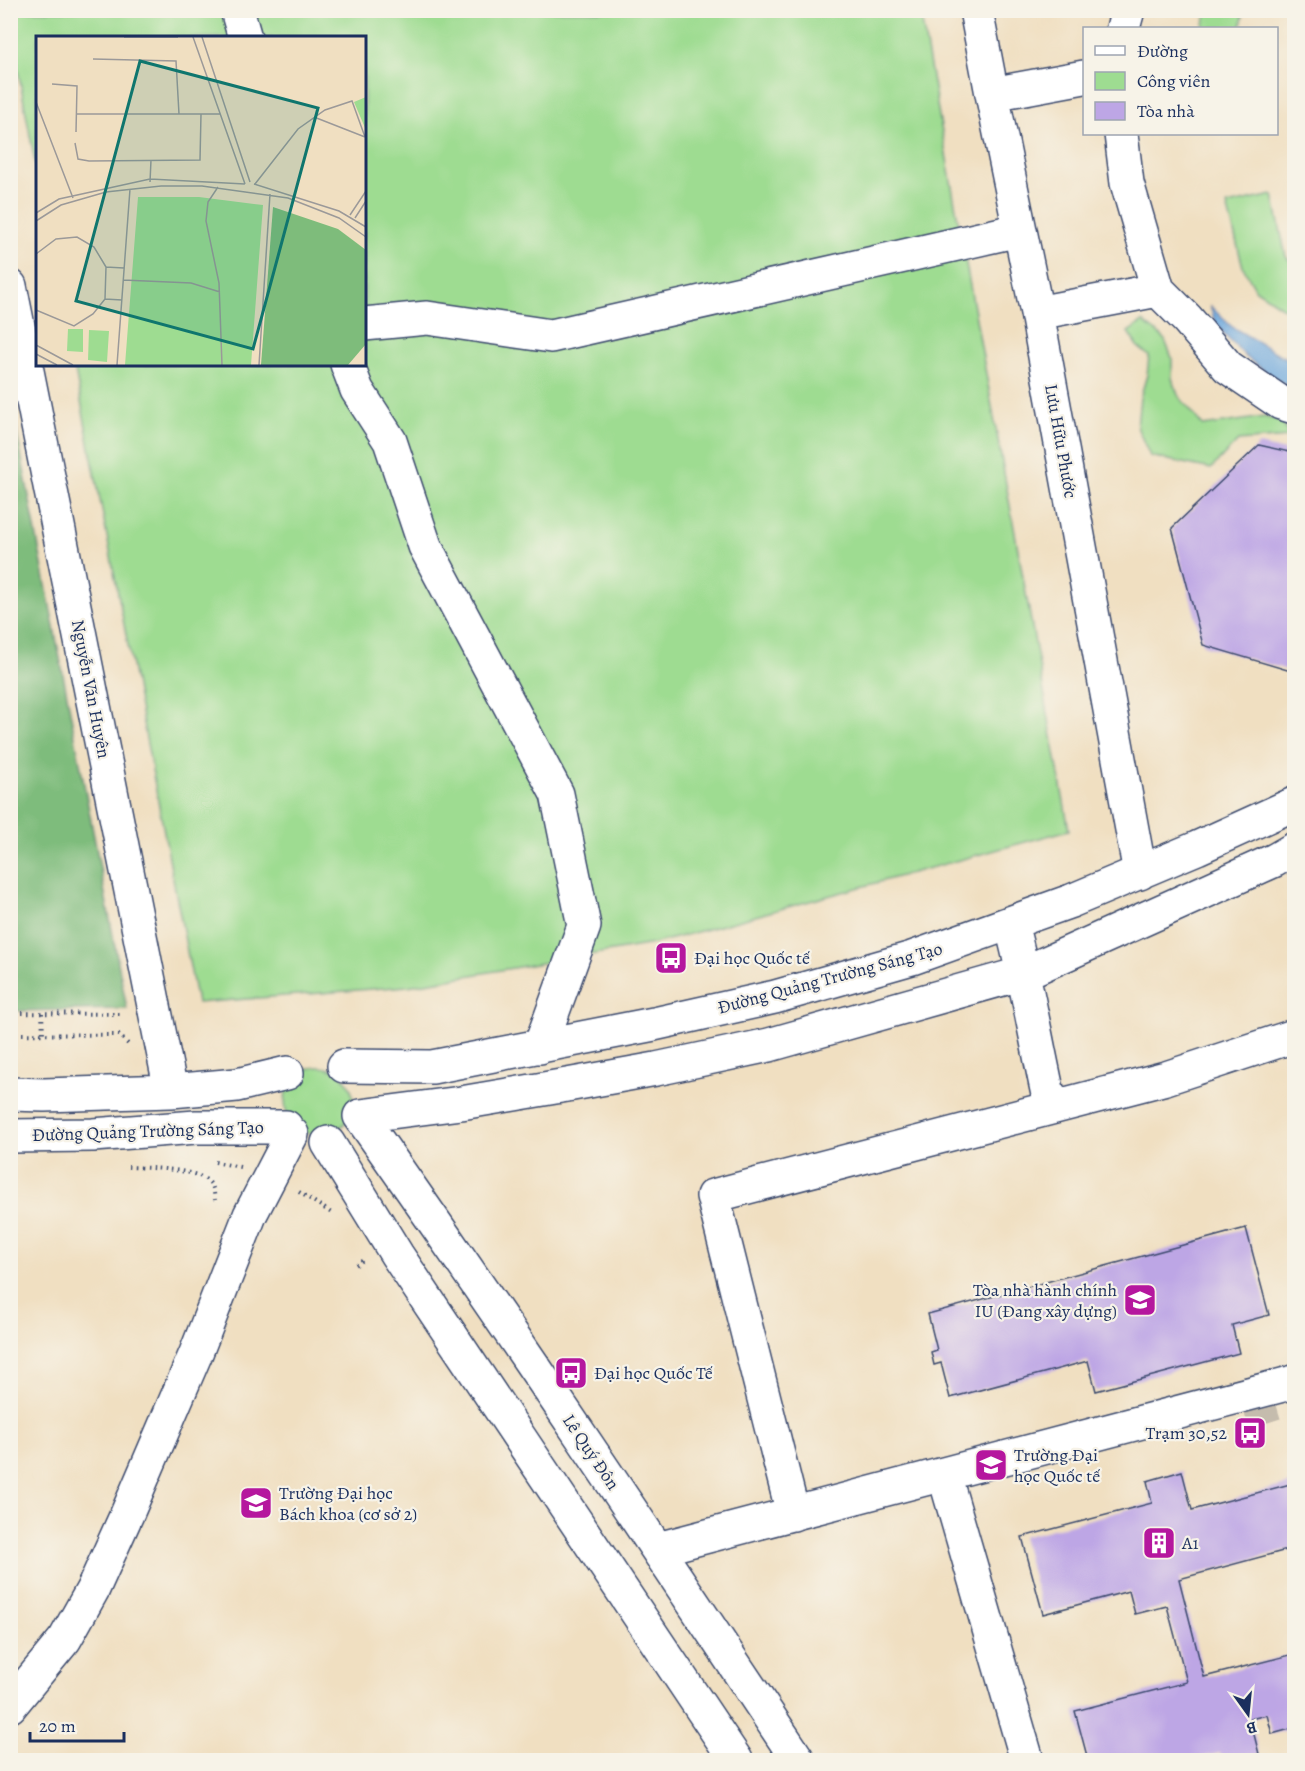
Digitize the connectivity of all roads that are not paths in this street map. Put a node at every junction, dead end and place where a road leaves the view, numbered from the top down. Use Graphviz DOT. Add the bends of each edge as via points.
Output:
graph roads {
  1 [pos="237,10"];
  2 [pos="976,10"];
  3 [pos="1128,10"];
  4 [pos="1123,27"];
  5 [pos="245,36"];
  6 [pos="1083,77"];
  7 [pos="992,94"];
  8 [pos="1121,135"];
  9 [pos="1019,230"];
  10 [pos="10,286"];
  11 [pos="1158,290"];
  12 [pos="1037,314"];
  13 [pos="366,324"];
  14 [pos="348,366"];
  15 [pos="1294,406"];
  16 [pos="1294,804"];
  17 [pos="1294,849"];
  18 [pos="1140,873"];
  19 [pos="1011,923"];
  20 [pos="1024,973"];
  21 [pos="1294,1036"];
  22 [pos="540,1047"];
  23 [pos="344,1066"];
  24 [pos="287,1073"];
  25 [pos="171,1091"];
  26 [pos="10,1094"];
  27 [pos="1051,1108"];
  28 [pos="360,1116"];
  29 [pos="289,1131"];
  30 [pos="10,1136"];
  31 [pos="328,1143"];
  32 [pos="1294,1382"];
  33 [pos="944,1474"];
  34 [pos="792,1514"];
  35 [pos="658,1550"];
  36 [pos="11,1705"];
  37 [pos="736,1761"];
  38 [pos="798,1761"];
  39 [pos="1027,1761"];
  1 -- 5 [label="street"];
  2 -- 7 [label="street, Lưu Hữu Phước"];
  3 -- 4 [label="street"];
  6 -- 7 [label="street"];
  7 -- 9 [label="street, Lưu Hữu Phước"];
  8 -- 11 [label="street" via="1127,183"];
  9 -- 12 [label="street, Lưu Hữu Phước"];
  9 -- 13 [label="street" via="551,336 427,318"];
  10 -- 25 [label="street, Nguyễn Văn Huyên"];
  11 -- 12 [label="street"];
  11 -- 15 [label="street" via="1228,366 1281,403"];
  12 -- 18 [label="street, Lưu Hữu Phước"];
  14 -- 22 [label="street" via="357,390 390,441 425,546 557,794 584,926"];
  16 -- 18 [label="street, Đường Quảng Trường Sáng Tạo"];
  17 -- 20 [label="street"];
  18 -- 19 [label="street, Đường Quảng Trường Sáng Tạo"];
  19 -- 20 [label="street"];
  19 -- 22 [label="street, Đường Quảng Trường Sáng Tạo" via="912,958 775,997"];
  20 -- 27 [label="street"];
  20 -- 28 [label="street" via="769,1045 567,1085"];
  21 -- 27 [label="street" via="1166,1078"];
  22 -- 23 [label="street, Đường Quảng Trường Sáng Tạo" via="432,1067"];
  23 -- 24 [label="street" via="314,1059"];
  23 -- 28 [label="street" via="360,1087"];
  24 -- 25 [label="street" via="237,1085"];
  24 -- 29 [label="street" via="277,1095 277,1107"];
  25 -- 26 [label="street"];
  27 -- 34 [label="street" via="713,1196"];
  28 -- 31 [label="street" via="342,1137"];
  28 -- 35 [label="street, Lê Quý Đôn"];
  29 -- 30 [label="street, Đường Quảng Trường Sáng Tạo" via="196,1127 93,1135"];
  29 -- 31 [label="street" via="309,1142"];
  29 -- 36 [label="street" via="93,1589 65,1640"];
  31 -- 37 [label="street" via="397,1255"];
  32 -- 33 [label="street"];
  33 -- 34 [label="street"];
  33 -- 39 [label="street"];
  34 -- 35 [label="street"];
  35 -- 38 [label="street, Lê Quý Đôn"];
}
